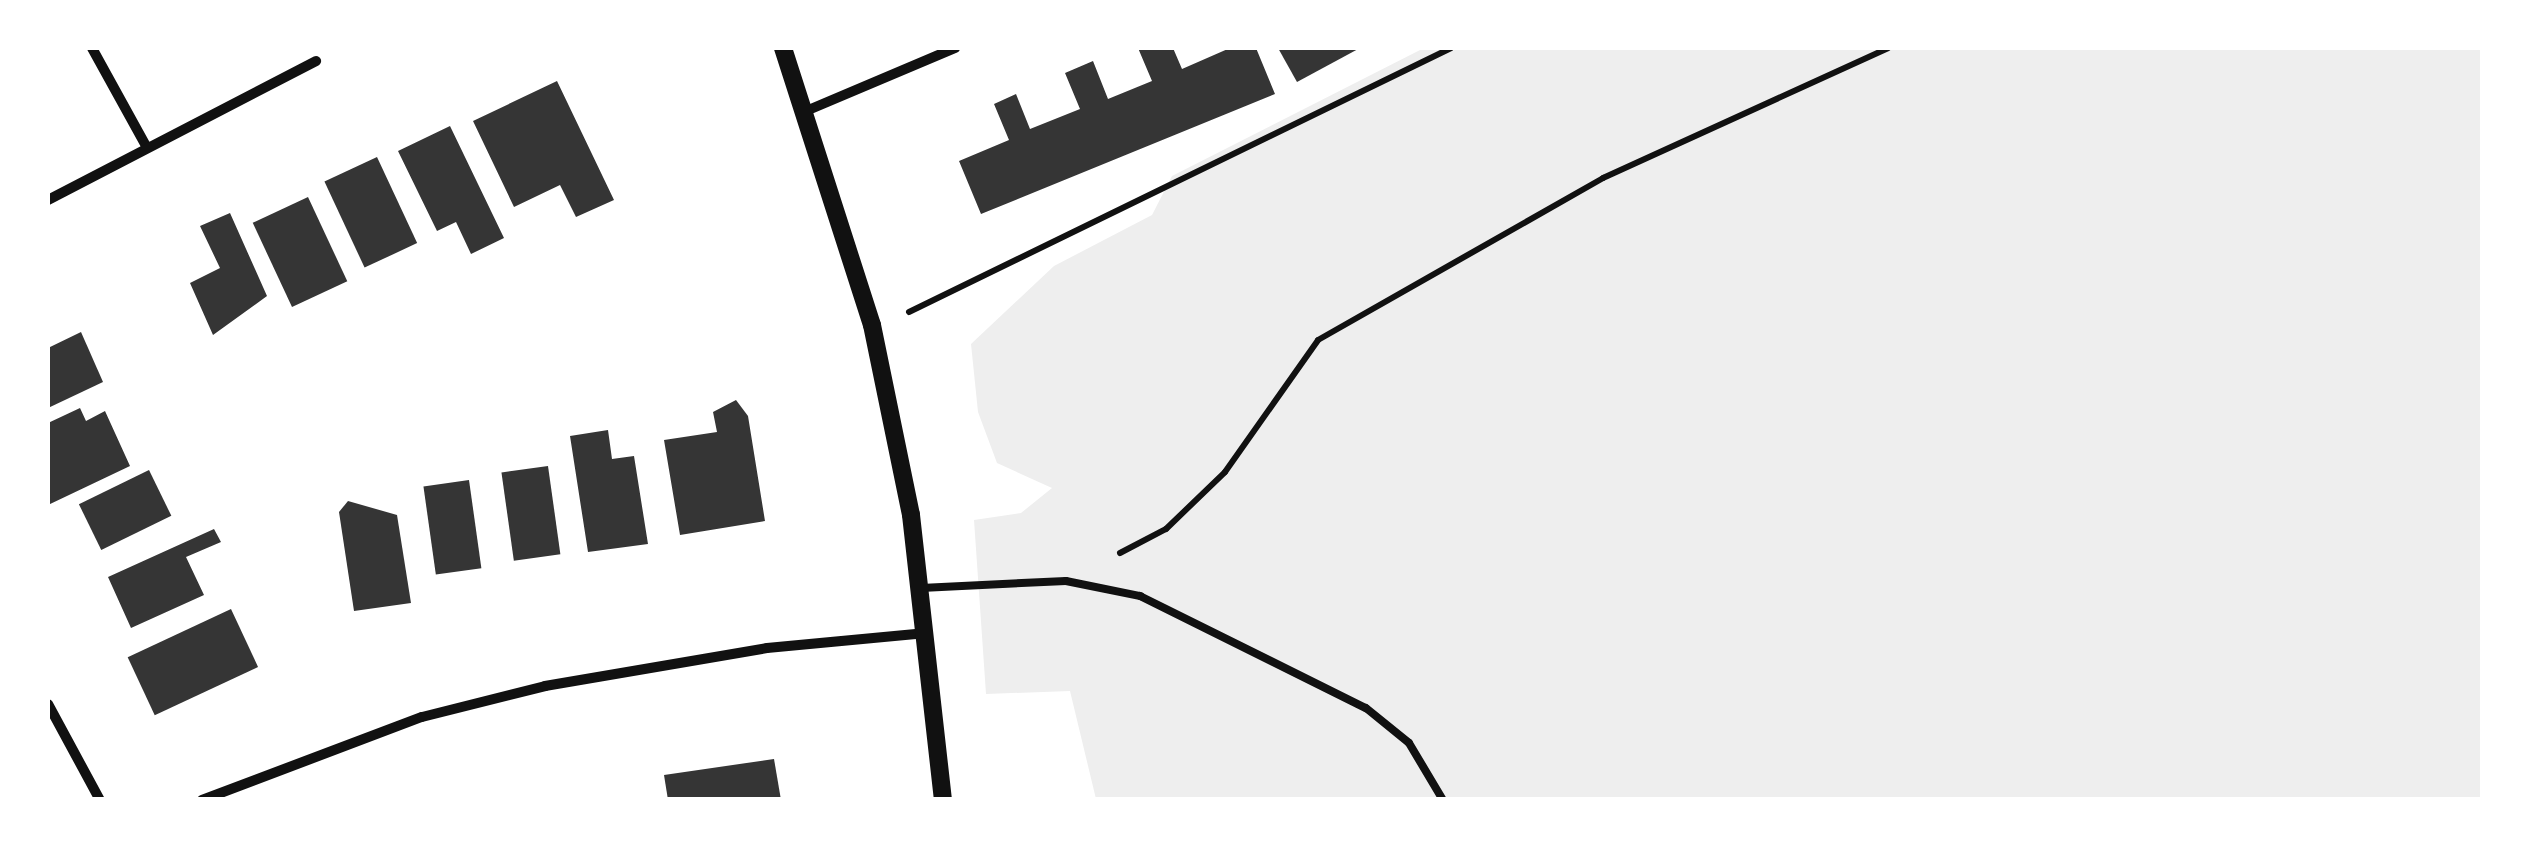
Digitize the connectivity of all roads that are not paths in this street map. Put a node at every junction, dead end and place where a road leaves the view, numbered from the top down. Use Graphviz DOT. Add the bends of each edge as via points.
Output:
graph roads {
  1 [pos="92,48"];
  2 [pos="783,48"];
  3 [pos="956,48"];
  4 [pos="316,61"];
  5 [pos="806,112"];
  6 [pos="146,146"];
  7 [pos="48,200"];
  8 [pos="912,589"];
  9 [pos="927,633"];
  10 [pos="48,704"];
  11 [pos="100,800"];
  12 [pos="202,800"];
  13 [pos="943,800"];
  14 [pos="1443,800"];
  1 -- 6 [label="street"];
  2 -- 5 [label="street"];
  3 -- 5 [label="street"];
  4 -- 6 [label="street"];
  5 -- 8 [label="street" via="872,325 911,515"];
  6 -- 7 [label="street"];
  8 -- 9 [label="street"];
  8 -- 14 [label="lane" via="1066,581 1140,596 1366,708 1409,743"];
  9 -- 12 [label="street" via="749,650 544,686 422,717"];
  9 -- 13 [label="street"];
  10 -- 11 [label="street"];
}
